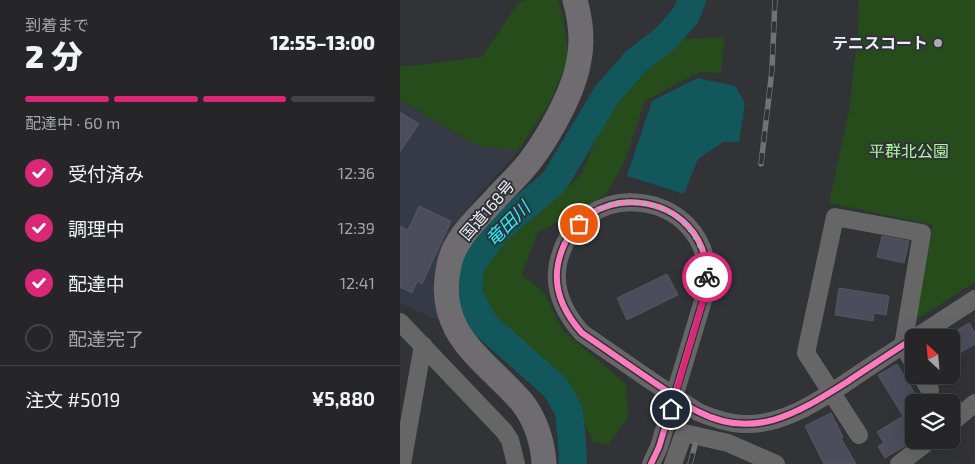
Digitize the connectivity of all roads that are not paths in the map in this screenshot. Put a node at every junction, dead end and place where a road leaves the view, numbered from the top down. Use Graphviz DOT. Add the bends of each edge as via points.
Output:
graph roads {
  1 [pos="575,0"];
  2 [pos="975,299"];
  3 [pos="400,322"];
  4 [pos="912,329"];
  5 [pos="928,329"];
  6 [pos="905,344"];
  7 [pos="423,345"];
  8 [pos="831,392"];
  9 [pos="975,403"];
  10 [pos="960,416"];
  11 [pos="858,435"];
  12 [pos="918,449"];
  13 [pos="402,464"];
  14 [pos="516,464"];
  15 [pos="544,464"];
  16 [pos="651,464"];
  17 [pos="673,464"];
  18 [pos="776,464"];
  19 [pos="899,464"];
  1 -- 15 [label="highway, 国道168号" via="580,59 569,93 545,140 529,162 465,231 455,247 446,281 452,320 463,342 521,402 532,418 540,436"];
  2 -- 5 [label="street"];
  3 -- 7 [label="street"];
  4 -- 8 [label="street" via="922,233 836,217 806,353"];
  6 -- 8 [label="street"];
  7 -- 13 [label="street"];
  7 -- 14 [label="street" via="504,430"];
  8 -- 11 [label="street"];
  8 -- 16 [label="street, bridge" via="809,406 763,423 726,422 698,412 647,378 582,333 567,313 558,290 556,273 563,246 570,234 603,207 628,202 667,210 687,225 704,255 705,294 659,447"];
  9 -- 10 [label="street"];
  12 -- 19 [label="street"];
  17 -- 18 [label="street" via="684,434 728,443"];
}
